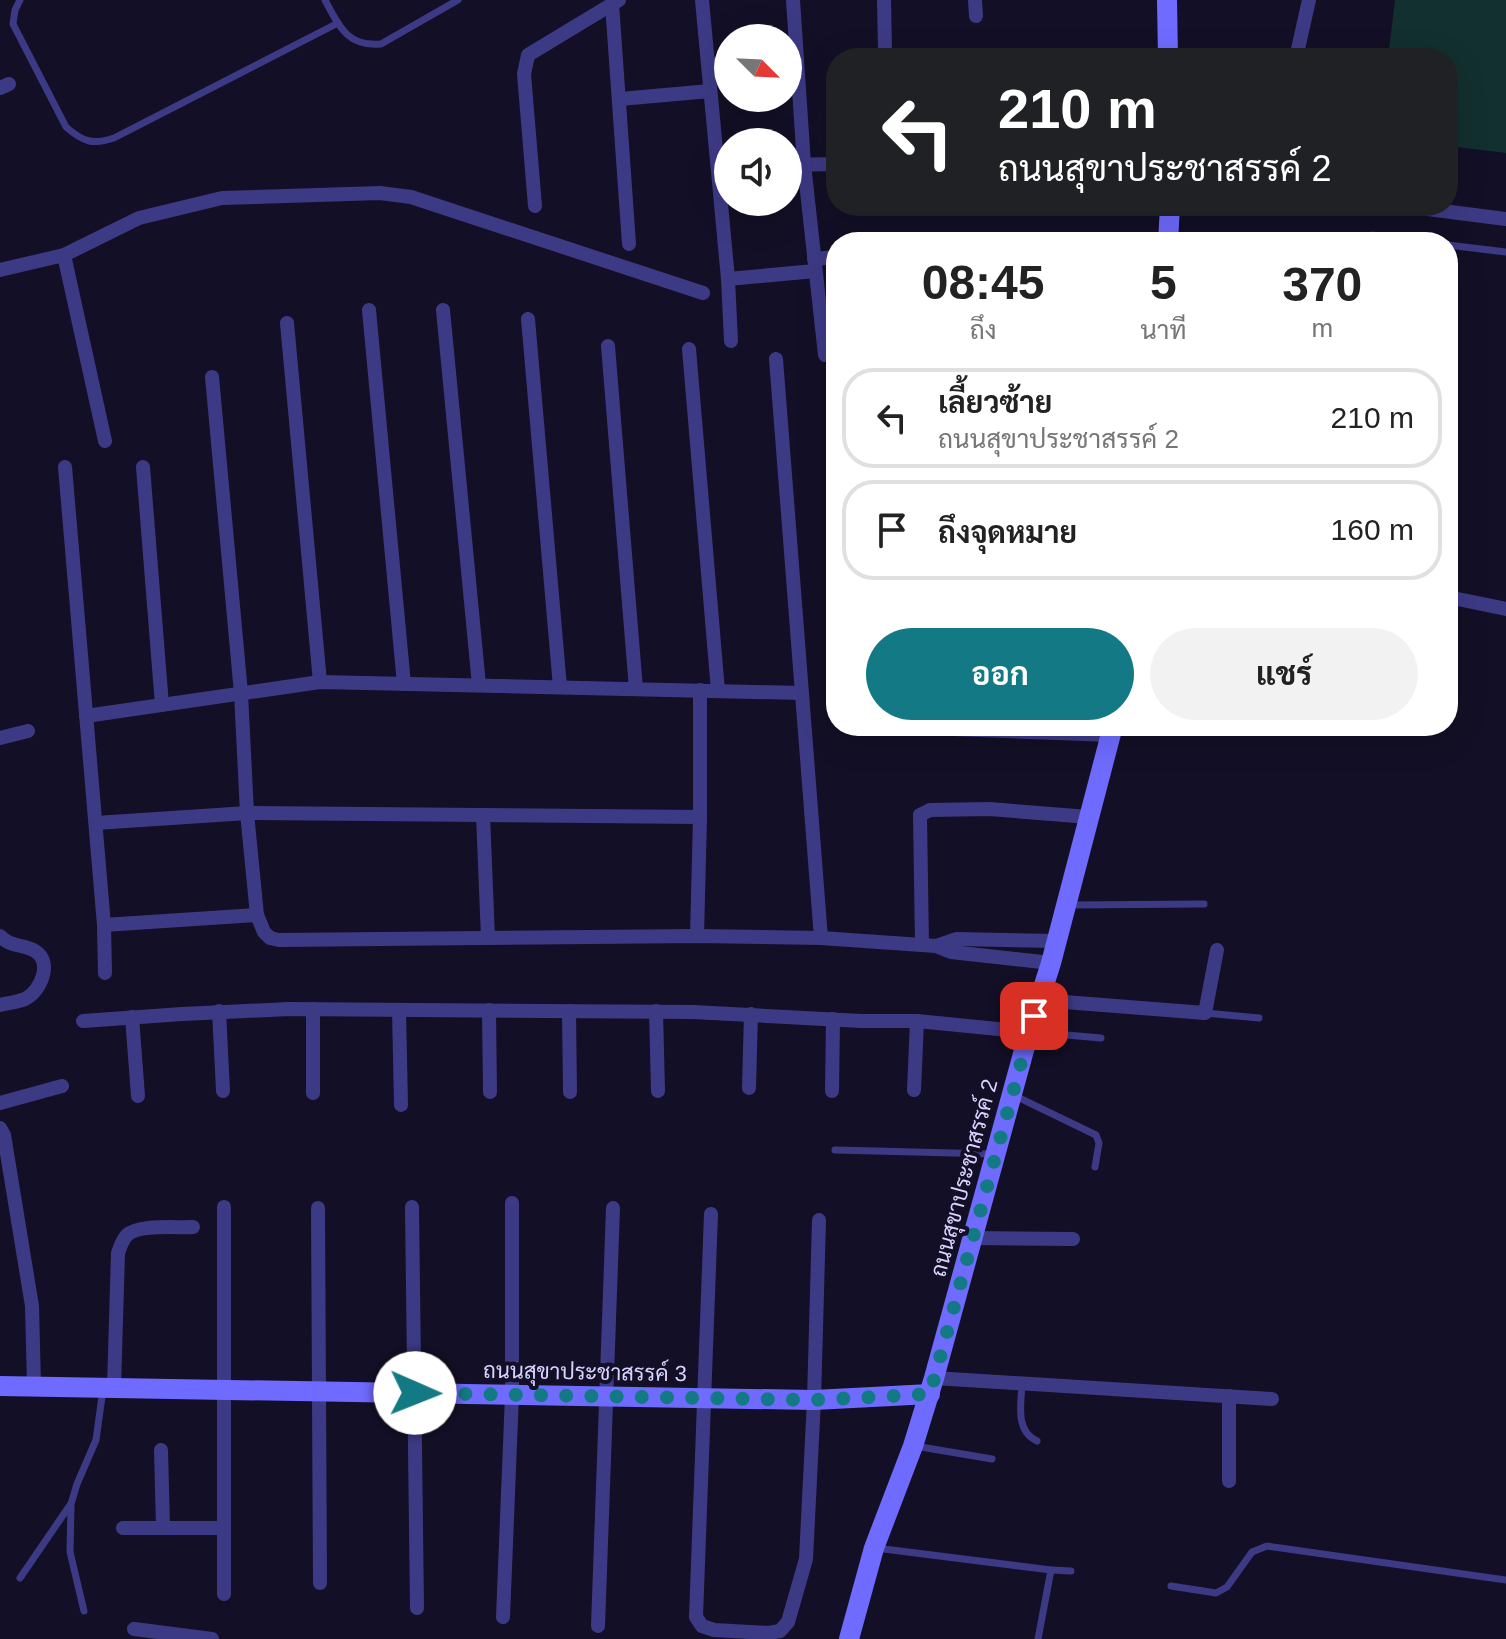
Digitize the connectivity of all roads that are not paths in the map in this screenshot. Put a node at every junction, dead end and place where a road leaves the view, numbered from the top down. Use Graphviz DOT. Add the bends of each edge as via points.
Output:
graph roads {
  1 [pos="20,0"];
  2 [pos="325,0"];
  3 [pos="458,0"];
  4 [pos="702,0"];
  5 [pos="793,0"];
  6 [pos="884,0"];
  7 [pos="975,0"];
  8 [pos="1167,0"];
  9 [pos="1309,0"];
  10 [pos="616,2"];
  11 [pos="976,16"];
  12 [pos="338,23"];
  13 [pos="793,24"];
  14 [pos="885,48"];
  15 [pos="1168,48"];
  16 [pos="1298,48"];
  17 [pos="708,64"];
  18 [pos="714,64"];
  19 [pos="710,91"];
  20 [pos="620,99"];
  21 [pos="799,112"];
  22 [pos="716,128"];
  23 [pos="804,164"];
  24 [pos="826,164"];
  25 [pos="535,206"];
  26 [pos="1458,213"];
  27 [pos="725,216"];
  28 [pos="1506,219"];
  29 [pos="629,244"];
  30 [pos="1458,246"];
  31 [pos="1506,252"];
  32 [pos="64,255"];
  33 [pos="826,261"];
  34 [pos="815,265"];
  35 [pos="0,270"];
  36 [pos="728,279"];
  37 [pos="703,293"];
  38 [pos="369,310"];
  39 [pos="443,310"];
  40 [pos="528,319"];
  41 [pos="287,323"];
  42 [pos="731,341"];
  43 [pos="608,346"];
  44 [pos="689,349"];
  45 [pos="825,355"];
  46 [pos="776,359"];
  47 [pos="212,377"];
  48 [pos="105,441"];
  49 [pos="65,467"];
  50 [pos="143,467"];
  51 [pos="1458,599"];
  52 [pos="1506,609"];
  53 [pos="320,682"];
  54 [pos="404,684"];
  55 [pos="479,685"];
  56 [pos="560,687"];
  57 [pos="636,689"];
  58 [pos="700,690"];
  59 [pos="718,691"];
  60 [pos="241,693"];
  61 [pos="801,693"];
  62 [pos="162,705"];
  63 [pos="86,716"];
  64 [pos="28,731"];
  65 [pos="1110,736"];
  66 [pos="0,738"];
  67 [pos="247,813"];
  68 [pos="483,815"];
  69 [pos="700,817"];
  70 [pos="1089,817"];
  71 [pos="96,823"];
  72 [pos="1204,904"];
  73 [pos="1066,905"];
  74 [pos="257,915"];
  75 [pos="104,925"];
  76 [pos="0,936"];
  77 [pos="697,936"];
  78 [pos="488,938"];
  79 [pos="821,938"];
  80 [pos="1055,941"];
  81 [pos="929,945"];
  82 [pos="1217,950"];
  83 [pos="1051,963"];
  84 [pos="105,973"];
  85 [pos="1039,1000"];
  86 [pos="0,1005"];
  87 [pos="313,1009"];
  88 [pos="399,1010"];
  89 [pos="489,1010"];
  90 [pos="219,1011"];
  91 [pos="569,1011"];
  92 [pos="656,1011"];
  93 [pos="1205,1013"];
  94 [pos="751,1014"];
  95 [pos="132,1017"];
  96 [pos="1259,1018"];
  97 [pos="833,1019"];
  98 [pos="83,1021"];
  99 [pos="917,1021"];
  100 [pos="1029,1032"];
  101 [pos="1101,1038"];
  102 [pos="62,1086"];
  103 [pos="749,1088"];
  104 [pos="914,1090"];
  105 [pos="223,1091"];
  106 [pos="658,1091"];
  107 [pos="832,1091"];
  108 [pos="490,1092"];
  109 [pos="570,1092"];
  110 [pos="313,1093"];
  111 [pos="1012,1094"];
  112 [pos="138,1096"];
  113 [pos="0,1103"];
  114 [pos="401,1105"];
  115 [pos="0,1128"];
  116 [pos="835,1150"];
  117 [pos="996,1154"];
  118 [pos="1095,1167"];
  119 [pos="512,1203"];
  120 [pos="224,1207"];
  121 [pos="412,1207"];
  122 [pos="318,1208"];
  123 [pos="613,1208"];
  124 [pos="711,1214"];
  125 [pos="819,1220"];
  126 [pos="193,1227"];
  127 [pos="973,1238"];
  128 [pos="1073,1239"];
  129 [pos="1022,1384"];
  130 [pos="0,1386"];
  131 [pos="34,1386"];
  132 [pos="932,1386"];
  133 [pos="109,1387"];
  134 [pos="224,1389"];
  135 [pos="318,1391"];
  136 [pos="415,1393"];
  137 [pos="512,1395"];
  138 [pos="1229,1396"];
  139 [pos="607,1397"];
  140 [pos="704,1398"];
  141 [pos="1272,1399"];
  142 [pos="814,1400"];
  143 [pos="1037,1441"];
  144 [pos="913,1446"];
  145 [pos="161,1450"];
  146 [pos="992,1459"];
  147 [pos="1229,1481"];
  148 [pos="71,1504"];
  149 [pos="163,1527"];
  150 [pos="123,1528"];
  151 [pos="223,1528"];
  152 [pos="874,1548"];
  153 [pos="1051,1570"];
  154 [pos="1071,1571"];
  155 [pos="20,1578"];
  156 [pos="1506,1580"];
  157 [pos="320,1583"];
  158 [pos="1171,1586"];
  159 [pos="224,1594"];
  160 [pos="417,1608"];
  161 [pos="84,1611"];
  162 [pos="503,1617"];
  163 [pos="598,1626"];
  164 [pos="134,1629"];
  165 [pos="166,1636"];
  166 [pos="212,1639"];
  167 [pos="849,1639"];
  168 [pos="1038,1639"];
  1 -- 12 [label="lane" via="13,24 66,127 98,143"];
  2 -- 12 [label="lane"];
  3 -- 12 [label="lane" via="381,44 355,41"];
  4 -- 17 [label="street"];
  5 -- 13 [label="street"];
  6 -- 14 [label="street"];
  7 -- 11 [label="street"];
  8 -- 15 [label="street"];
  9 -- 16 [label="street"];
  10 -- 20 [label="street"];
  10 -- 25 [label="street" via="525,61"];
  17 -- 18 [label="street"];
  17 -- 19 [label="street"];
  19 -- 20 [label="street"];
  19 -- 22 [label="street"];
  20 -- 29 [label="street"];
  21 -- 23 [label="street"];
  23 -- 24 [label="street"];
  23 -- 34 [label="street"];
  26 -- 28 [label="street"];
  27 -- 36 [label="street"];
  30 -- 31 [label="lane"];
  32 -- 35 [label="street"];
  32 -- 37 [label="street" via="139,218 222,198 380,193 411,197"];
  32 -- 48 [label="street"];
  33 -- 34 [label="street"];
  34 -- 36 [label="street"];
  34 -- 45 [label="street"];
  36 -- 42 [label="street"];
  38 -- 54 [label="street"];
  39 -- 55 [label="street"];
  40 -- 56 [label="street"];
  41 -- 53 [label="street"];
  43 -- 57 [label="street"];
  44 -- 59 [label="street"];
  46 -- 61 [label="street"];
  47 -- 60 [label="street"];
  49 -- 63 [label="street"];
  50 -- 62 [label="street"];
  51 -- 52 [label="street"];
  53 -- 54 [label="street"];
  53 -- 60 [label="street"];
  54 -- 55 [label="street"];
  55 -- 56 [label="street"];
  56 -- 57 [label="street"];
  57 -- 58 [label="street"];
  58 -- 59 [label="street"];
  58 -- 69 [label="street"];
  59 -- 61 [label="street"];
  60 -- 62 [label="street"];
  60 -- 67 [label="street"];
  61 -- 79 [label="street"];
  62 -- 63 [label="street"];
  63 -- 71 [label="street"];
  64 -- 66 [label="street"];
  65 -- 70 [label="street, ถนนสุขาประชาสรรค์ 2"];
  67 -- 68 [label="street"];
  67 -- 71 [label="street"];
  67 -- 74 [label="street"];
  68 -- 69 [label="street"];
  68 -- 78 [label="street"];
  69 -- 77 [label="street"];
  70 -- 73 [label="street, ถนนสุขาประชาสรรค์ 2"];
  70 -- 81 [label="street" via="989,809 930,810 920,815"];
  71 -- 75 [label="street"];
  72 -- 73 [label="lane"];
  73 -- 80 [label="street, ถนนสุขาประชาสรรค์ 2"];
  74 -- 75 [label="street"];
  74 -- 78 [label="street" via="264,932 279,940"];
  75 -- 84 [label="street"];
  76 -- 86 [label="street" via="39,953 44,962 43,977 27,998"];
  77 -- 78 [label="street"];
  77 -- 79 [label="street"];
  79 -- 81 [label="street"];
  80 -- 81 [label="street" via="956,939"];
  80 -- 83 [label="street, ถนนสุขาประชาสรรค์ 2"];
  81 -- 83 [label="street"];
  82 -- 93 [label="street"];
  83 -- 85 [label="street, ถนนสุขาประชาสรรค์ 2"];
  85 -- 93 [label="street"];
  85 -- 100 [label="street, ถนนสุขาประชาสรรค์ 2"];
  87 -- 88 [label="street"];
  87 -- 90 [label="street"];
  87 -- 110 [label="street"];
  88 -- 89 [label="street"];
  88 -- 114 [label="street"];
  89 -- 91 [label="street"];
  89 -- 108 [label="street"];
  90 -- 95 [label="street"];
  90 -- 105 [label="street"];
  91 -- 92 [label="street"];
  91 -- 109 [label="street"];
  92 -- 94 [label="street"];
  92 -- 106 [label="street"];
  93 -- 96 [label="lane"];
  94 -- 97 [label="street"];
  94 -- 103 [label="street"];
  95 -- 98 [label="street"];
  95 -- 112 [label="street"];
  97 -- 99 [label="street"];
  97 -- 107 [label="street"];
  99 -- 100 [label="street"];
  99 -- 104 [label="street"];
  100 -- 101 [label="lane"];
  100 -- 111 [label="street, ถนนสุขาประชาสรรค์ 2"];
  102 -- 113 [label="street"];
  111 -- 117 [label="street, ถนนสุขาประชาสรรค์ 2"];
  111 -- 118 [label="lane" via="1096,1135"];
  115 -- 131 [label="street" via="32,1306"];
  116 -- 117 [label="lane"];
  117 -- 127 [label="street, ถนนสุขาประชาสรรค์ 2"];
  119 -- 137 [label="street"];
  120 -- 134 [label="street"];
  121 -- 136 [label="street"];
  122 -- 135 [label="street"];
  123 -- 139 [label="street"];
  124 -- 140 [label="street"];
  125 -- 142 [label="street"];
  126 -- 133 [label="street" via="137,1230 122,1243"];
  127 -- 128 [label="street"];
  127 -- 132 [label="street, ถนนสุขาประชาสรรค์ 2"];
  129 -- 132 [label="street"];
  129 -- 138 [label="street"];
  129 -- 143 [label="lane" via="1023,1428"];
  130 -- 131 [label="street, ถนนสุขาประชาสรรค์ 3"];
  131 -- 133 [label="street, ถนนสุขาประชาสรรค์ 3"];
  132 -- 142 [label="street, ถนนสุขาประชาสรรค์ 3"];
  132 -- 144 [label="street, ถนนสุขาประชาสรรค์ 2"];
  133 -- 134 [label="street, ถนนสุขาประชาสรรค์ 3"];
  133 -- 148 [label="lane" via="96,1440"];
  134 -- 135 [label="street, ถนนสุขาประชาสรรค์ 3"];
  134 -- 151 [label="street"];
  135 -- 136 [label="street, ถนนสุขาประชาสรรค์ 3"];
  135 -- 157 [label="street"];
  136 -- 137 [label="street, ถนนสุขาประชาสรรค์ 3"];
  136 -- 160 [label="street"];
  137 -- 139 [label="street, ถนนสุขาประชาสรรค์ 3"];
  137 -- 162 [label="street"];
  138 -- 141 [label="street"];
  138 -- 147 [label="street"];
  139 -- 140 [label="street, ถนนสุขาประชาสรรค์ 3"];
  139 -- 163 [label="street"];
  140 -- 142 [label="street, ถนนสุขาประชาสรรค์ 3"];
  140 -- 142 [label="street" via="696,1617 714,1630 769,1633 788,1622 806,1559"];
  144 -- 146 [label="lane"];
  144 -- 152 [label="street, ถนนสุขาประชาสรรค์ 2"];
  145 -- 149 [label="street"];
  148 -- 155 [label="lane"];
  148 -- 161 [label="lane" via="70,1552"];
  149 -- 150 [label="street"];
  149 -- 151 [label="street"];
  151 -- 159 [label="street"];
  152 -- 153 [label="lane"];
  152 -- 167 [label="street, ถนนสุขาประชาสรรค์ 2"];
  153 -- 154 [label="lane"];
  153 -- 168 [label="lane"];
  156 -- 158 [label="lane" via="1267,1546 1252,1552 1227,1587 1216,1593"];
  164 -- 165 [label="street"];
  165 -- 166 [label="street"];
}
